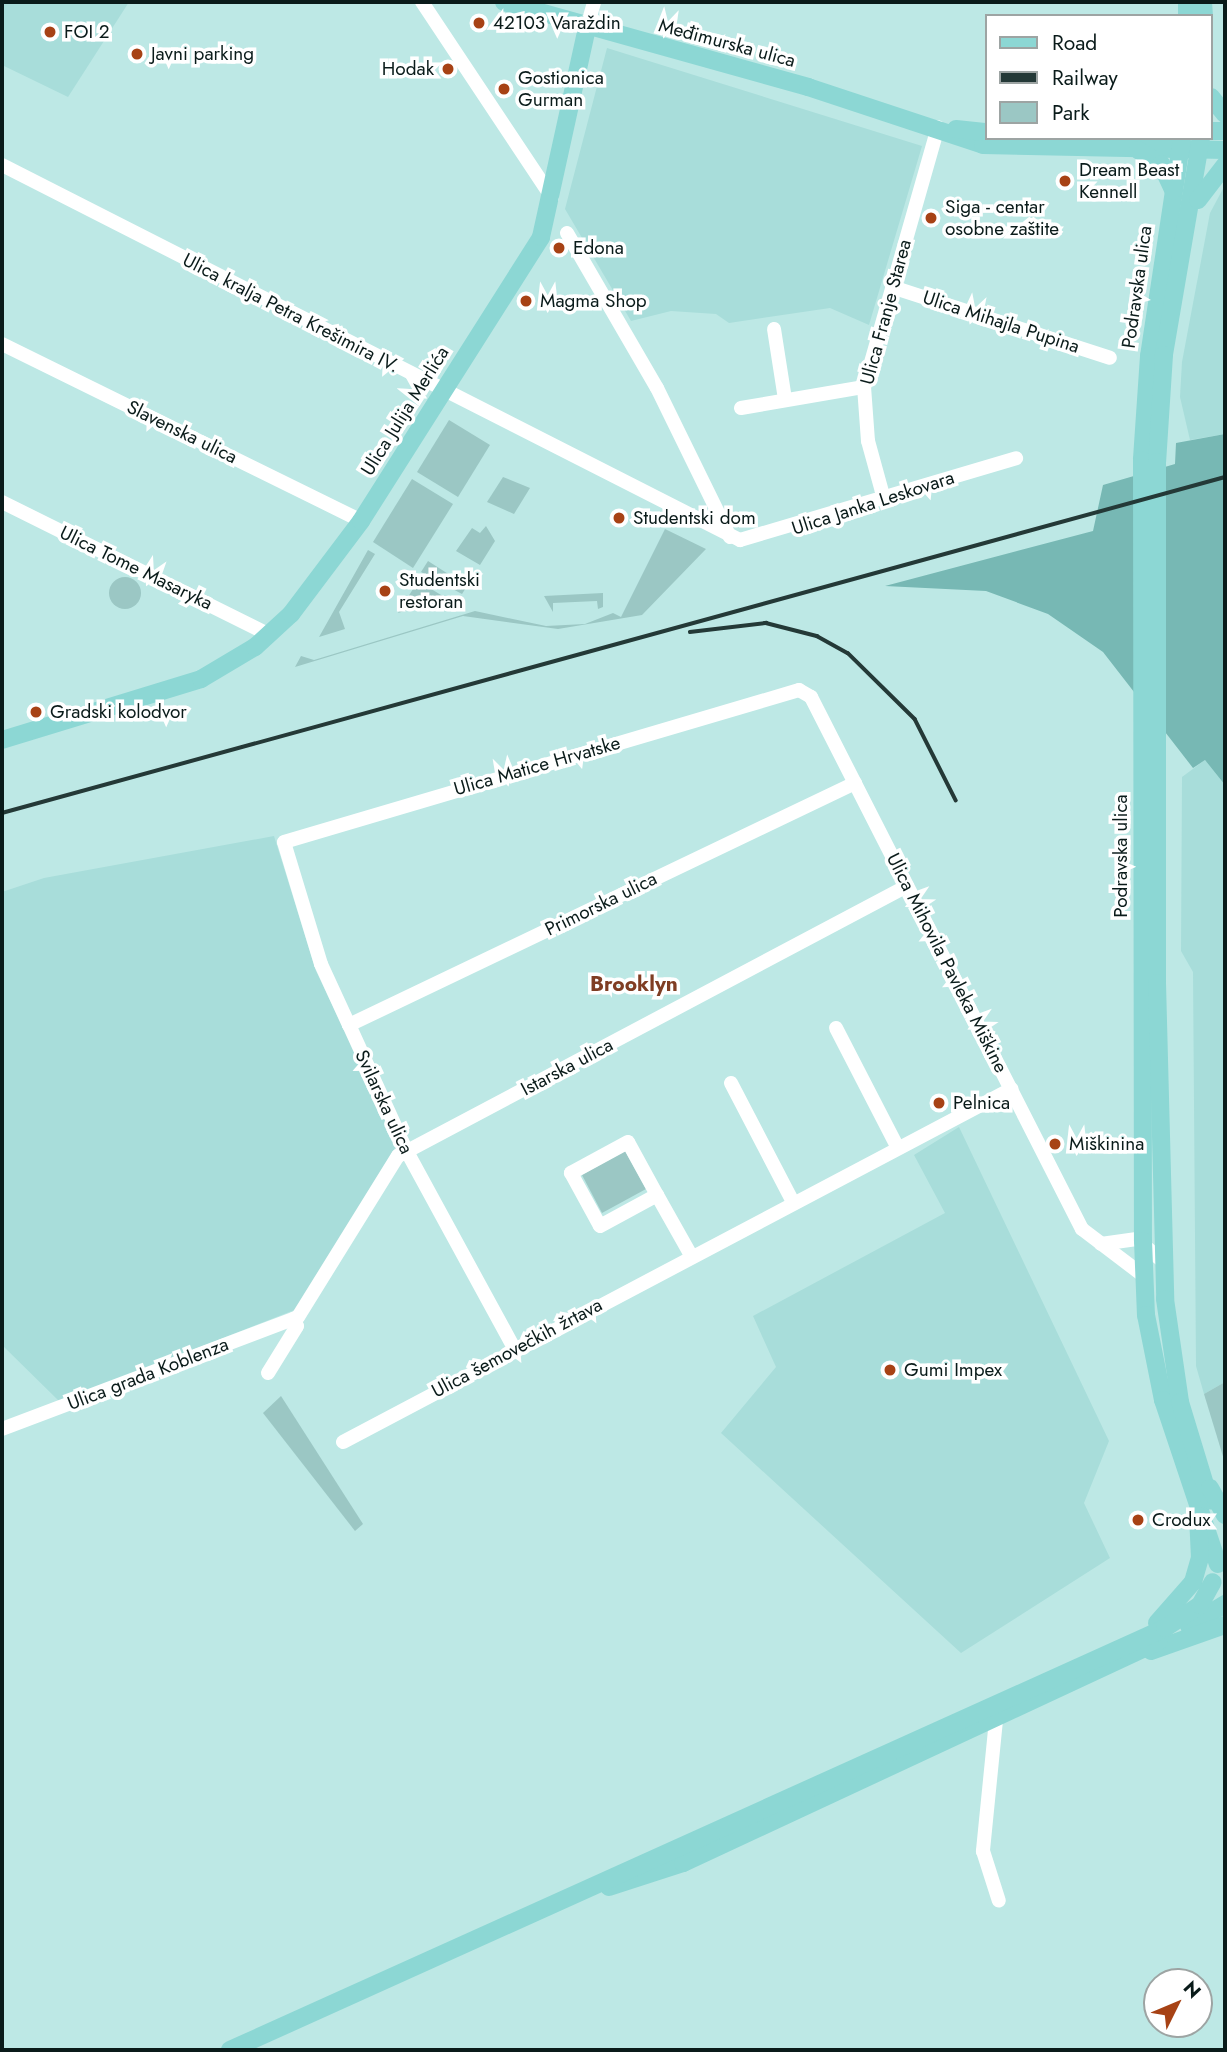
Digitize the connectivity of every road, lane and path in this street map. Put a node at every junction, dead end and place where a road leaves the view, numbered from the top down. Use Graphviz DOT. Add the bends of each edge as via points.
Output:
graph roads {
  1 [pos="422,2"];
  2 [pos="504,2"];
  3 [pos="594,2"];
  4 [pos="587,27"];
  5 [pos="1213,99"];
  6 [pos="1225,114"];
  7 [pos="938,127"];
  8 [pos="986,132"];
  9 [pos="1181,144"];
  10 [pos="1201,144"];
  11 [pos="1133,148"];
  12 [pos="1225,150"];
  13 [pos="2,165"];
  14 [pos="1225,165"];
  15 [pos="1173,190"];
  16 [pos="552,198"];
  17 [pos="1191,207"];
  18 [pos="567,233"];
  19 [pos="892,287"];
  20 [pos="774,329"];
  21 [pos="2,344"];
  22 [pos="1110,358"];
  23 [pos="864,387"];
  24 [pos="442,392"];
  25 [pos="785,399"];
  26 [pos="741,408"];
  27 [pos="1016,458"];
  28 [pos="884,499"];
  29 [pos="2,502"];
  30 [pos="361,521"];
  31 [pos="730,537"];
  32 [pos="270,635"];
  33 [pos="791,692"];
  34 [pos="2,740"];
  35 [pos="855,783"];
  36 [pos="284,842"];
  37 [pos="907,886"];
  38 [pos="349,1025"];
  39 [pos="836,1028"];
  40 [pos="730,1083"];
  41 [pos="1011,1089"];
  42 [pos="897,1146"];
  43 [pos="407,1152"];
  44 [pos="657,1195"];
  45 [pos="793,1202"];
  46 [pos="1143,1213"];
  47 [pos="1122,1239"];
  48 [pos="1143,1241"];
  49 [pos="1101,1244"];
  50 [pos="692,1257"];
  51 [pos="1163,1262"];
  52 [pos="1144,1276"];
  53 [pos="294,1319"];
  54 [pos="514,1348"];
  55 [pos="268,1373"];
  56 [pos="2,1429"];
  57 [pos="343,1442"];
  58 [pos="1191,1466"];
  59 [pos="1225,1515"];
  60 [pos="1225,1534"];
  61 [pos="1222,1561"];
  62 [pos="1213,1582"];
  63 [pos="1225,1603"];
  64 [pos="1225,1625"];
  65 [pos="1110,1651"];
  66 [pos="1130,1657"];
  67 [pos="996,1720"];
  68 [pos="999,1901"];
  69 [pos="546,1907"];
  70 [pos="230,2050"];
  1 -- 16 [label="street"];
  2 -- 4 [label="main road, Međimurska ulica"];
  3 -- 4 [label="street"];
  4 -- 7 [label="main road, Međimurska ulica"];
  4 -- 16 [label="main road, Ulica Julija Merlića" via="564,110"];
  5 -- 6 [label="main road"];
  7 -- 8 [label="main road, Međimurska ulica"];
  7 -- 11 [label="main road, Međimurska ulica" via="1002,148"];
  7 -- 19 [label="street, Ulica Franje Starea"];
  9 -- 10 [label="main road, Međimurska ulica"];
  9 -- 11 [label="main road, Međimurska ulica"];
  9 -- 15 [label="main road, Podravska ulica"];
  10 -- 12 [label="main road, Međimurska ulica"];
  10 -- 17 [label="main road, Podravska ulica"];
  11 -- 15 [label="main road" via="1161,164"];
  13 -- 24 [label="street, Ulica kralja Petra Krešimira IV."];
  14 -- 17 [label="main road"];
  15 -- 46 [label="main road, Podravska ulica" via="1149,356 1142,460"];
  16 -- 24 [label="main road, Ulica Julija Merlića" via="541,237"];
  17 -- 51 [label="main road, Podravska ulica" via="1164,355 1157,462"];
  18 -- 31 [label="street" via="657,388"];
  19 -- 22 [label="street, Ulica Mihajla Pupina"];
  19 -- 23 [label="street, Ulica Franje Starea"];
  20 -- 25 [label="street"];
  21 -- 30 [label="street, Slavenska ulica"];
  23 -- 25 [label="street"];
  23 -- 28 [label="street, Ulica Franje Starea" via="868,441"];
  24 -- 30 [label="main road, Ulica Julija Merlića"];
  24 -- 31 [label="street, Ulica kralja Petra Krešimira IV."];
  25 -- 26 [label="street"];
  27 -- 28 [label="street, Ulica Janka Leskovara"];
  28 -- 31 [label="street, Ulica Janka Leskovara" via="758,539"];
  29 -- 32 [label="street, Ulica Tome Masaryka"];
  30 -- 32 [label="main road, Ulica Julija Merlića"];
  32 -- 34 [label="main road, Ulica Julija Merlića" via="201,679"];
  33 -- 35 [label="street, Ulica Mihovila Pavleka Miškine" via="808,692"];
  33 -- 36 [label="street, Ulica Matice Hrvatske"];
  35 -- 37 [label="street, Ulica Mihovila Pavleka Miškine"];
  35 -- 38 [label="street, Primorska ulica"];
  36 -- 38 [label="street, Svilarska ulica" via="321,964"];
  37 -- 41 [label="street, Ulica Mihovila Pavleka Miškine"];
  37 -- 43 [label="street, Istarska ulica"];
  38 -- 43 [label="street, Svilarska ulica"];
  39 -- 42 [label="street"];
  40 -- 45 [label="street"];
  41 -- 42 [label="street, Ulica šemovečkih žrtava"];
  41 -- 49 [label="street, Ulica Mihovila Pavleka Miškine" via="1076,1219"];
  42 -- 45 [label="street, Ulica šemovečkih žrtava"];
  43 -- 53 [label="street, Istarska ulica"];
  43 -- 54 [label="street, Svilarska ulica"];
  44 -- 44 [label="street" via="628,1142 571,1173 600,1226"];
  44 -- 50 [label="street"];
  45 -- 50 [label="street, Ulica šemovečkih žrtava"];
  46 -- 47 [label="street"];
  46 -- 48 [label="main road, Podravska ulica"];
  47 -- 48 [label="street"];
  47 -- 49 [label="street"];
  48 -- 51 [label="street"];
  48 -- 52 [label="main road, Podravska ulica"];
  49 -- 52 [label="street, Ulica Mihovila Pavleka Miškine" via="1125,1256"];
  50 -- 54 [label="street, Ulica šemovečkih žrtava"];
  51 -- 58 [label="main road, Podravska ulica" via="1172,1355"];
  52 -- 58 [label="main road, Podravska ulica" via="1152,1351"];
  53 -- 55 [label="street, Istarska ulica" via="297,1326"];
  53 -- 56 [label="street, Ulica grada Koblenza"];
  54 -- 57 [label="street, Ulica šemovečkih žrtava"];
  58 -- 59 [label="main road"];
  58 -- 60 [label="main road, Podravska ulica"];
  58 -- 61 [label="main road, Podravska ulica"];
  58 -- 65 [label="main road" via="1201,1533 1193,1582 1165,1618"];
  61 -- 62 [label="main road"];
  62 -- 63 [label="main road"];
  62 -- 65 [label="main road" via="1188,1615"];
  63 -- 66 [label="main road"];
  64 -- 66 [label="main road"];
  65 -- 69 [label="main road"];
  66 -- 67 [label="main road"];
  67 -- 68 [label="street" via="983,1851"];
  67 -- 69 [label="main road" via="683,1863"];
  69 -- 70 [label="main road"];
}
